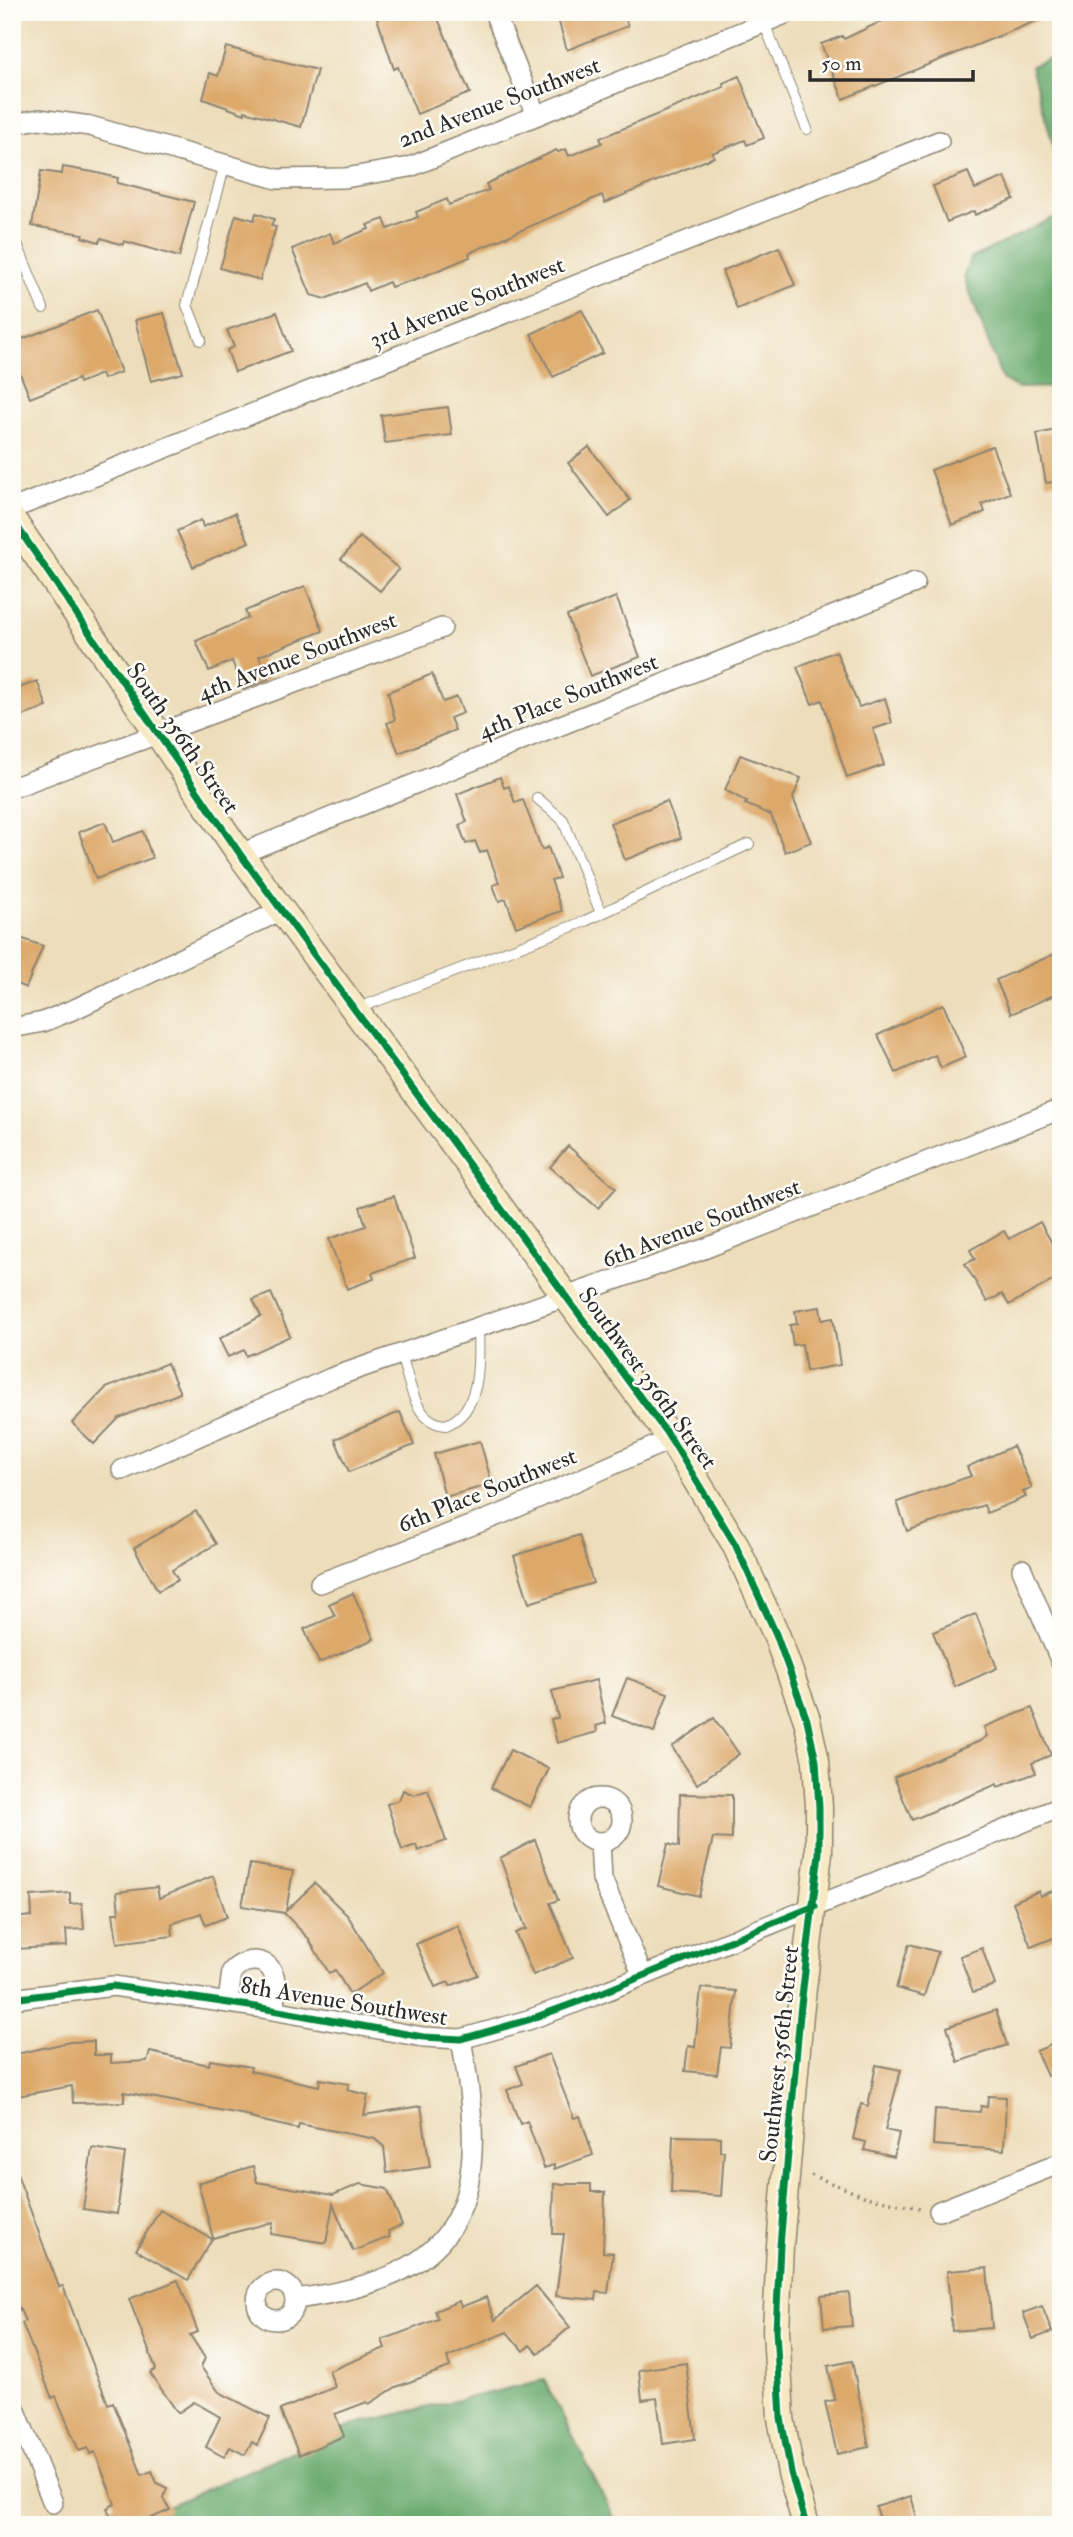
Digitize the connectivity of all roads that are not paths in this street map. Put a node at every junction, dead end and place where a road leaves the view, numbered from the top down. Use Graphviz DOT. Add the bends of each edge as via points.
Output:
graph roads {
  1 [pos="494,12"];
  2 [pos="790,12"];
  3 [pos="764,23"];
  4 [pos="536,115"];
  5 [pos="12,124"];
  6 [pos="807,129"];
  7 [pos="939,141"];
  8 [pos="225,164"];
  9 [pos="12,232"];
  10 [pos="43,308"];
  11 [pos="201,340"];
  12 [pos="12,509"];
  13 [pos="12,519"];
  14 [pos="915,583"];
  15 [pos="442,628"];
  16 [pos="157,735"];
  17 [pos="12,788"];
  18 [pos="537,798"];
  19 [pos="750,844"];
  20 [pos="240,854"];
  21 [pos="282,910"];
  22 [pos="601,913"];
  23 [pos="328,973"];
  24 [pos="355,1010"];
  25 [pos="12,1028"];
  26 [pos="1061,1109"];
  27 [pos="567,1299"];
  28 [pos="478,1329"];
  29 [pos="401,1355"];
  30 [pos="671,1439"];
  31 [pos="122,1470"];
  32 [pos="1022,1569"];
  33 [pos="320,1583"];
  34 [pos="1061,1662"];
  35 [pos="1061,1807"];
  36 [pos="600,1842"];
  37 [pos="815,1906"];
  38 [pos="642,1974"];
  39 [pos="12,1999"];
  40 [pos="228,2003"];
  41 [pos="274,2010"];
  42 [pos="461,2039"];
  43 [pos="1061,2163"];
  44 [pos="939,2211"];
  45 [pos="295,2299"];
  46 [pos="12,2401"];
  47 [pos="53,2503"];
  48 [pos="806,2525"];
  1 -- 4 [label="street"];
  2 -- 3 [label="street, 2nd Avenue Southwest"];
  3 -- 4 [label="street, 2nd Avenue Southwest"];
  3 -- 6 [label="lane"];
  4 -- 8 [label="street, 2nd Avenue Southwest" via="410,167 345,178 277,179"];
  5 -- 8 [label="street, 2nd Avenue Southwest" via="39,119 90,126"];
  7 -- 12 [label="street, 3rd Avenue Southwest"];
  8 -- 11 [label="lane" via="187,305"];
  9 -- 10 [label="lane"];
  13 -- 16 [label="main road, South 356th Street"];
  14 -- 20 [label="street, 4th Place Southwest"];
  15 -- 16 [label="street, 4th Avenue Southwest"];
  16 -- 17 [label="street, 4th Avenue Southwest"];
  16 -- 20 [label="main road, South 356th Street"];
  18 -- 22 [label="lane" via="563,820"];
  19 -- 22 [label="lane"];
  20 -- 21 [label="main road, South 356th Street"];
  21 -- 23 [label="main road, South 356th Street"];
  21 -- 25 [label="street" via="78,1008"];
  22 -- 24 [label="lane"];
  23 -- 24 [label="main road, Southwest 356th Street"];
  24 -- 27 [label="main road, Southwest 356th Street"];
  26 -- 27 [label="street, 6th Avenue Southwest"];
  27 -- 28 [label="street, 6th Avenue Southwest"];
  27 -- 30 [label="main road, Southwest 356th Street"];
  28 -- 29 [label="street, 6th Avenue Southwest"];
  28 -- 29 [label="lane" via="474,1390 460,1416 446,1425 426,1420 419,1410"];
  29 -- 31 [label="street, 6th Avenue Southwest" via="331,1378"];
  30 -- 33 [label="street, 6th Place Southwest" via="504,1513"];
  30 -- 37 [label="main road, Southwest 356th Street" via="735,1544 776,1634 807,1720 819,1807"];
  32 -- 34 [label="street"];
  35 -- 37 [label="street, 8th Avenue Southwest"];
  36 -- 38 [label="street" via="602,1879"];
  37 -- 38 [label="street, 8th Avenue Southwest"];
  37 -- 48 [label="main road, Southwest 356th Street" via="800,2014 779,2246 776,2376 791,2473"];
  38 -- 42 [label="street, 8th Avenue Southwest" via="528,2020"];
  39 -- 40 [label="street, 8th Avenue Southwest" via="113,1986"];
  40 -- 41 [label="street, 8th Avenue Southwest"];
  40 -- 41 [label="street, 8th Avenue Southwest" via="232,1970 253,1959 273,1971"];
  41 -- 42 [label="street, 8th Avenue Southwest" via="423,2037"];
  42 -- 45 [label="street" via="474,2132 469,2190 455,2224 426,2253 400,2269 331,2295"];
  43 -- 44 [label="street"];
  46 -- 47 [label="street"];
}
